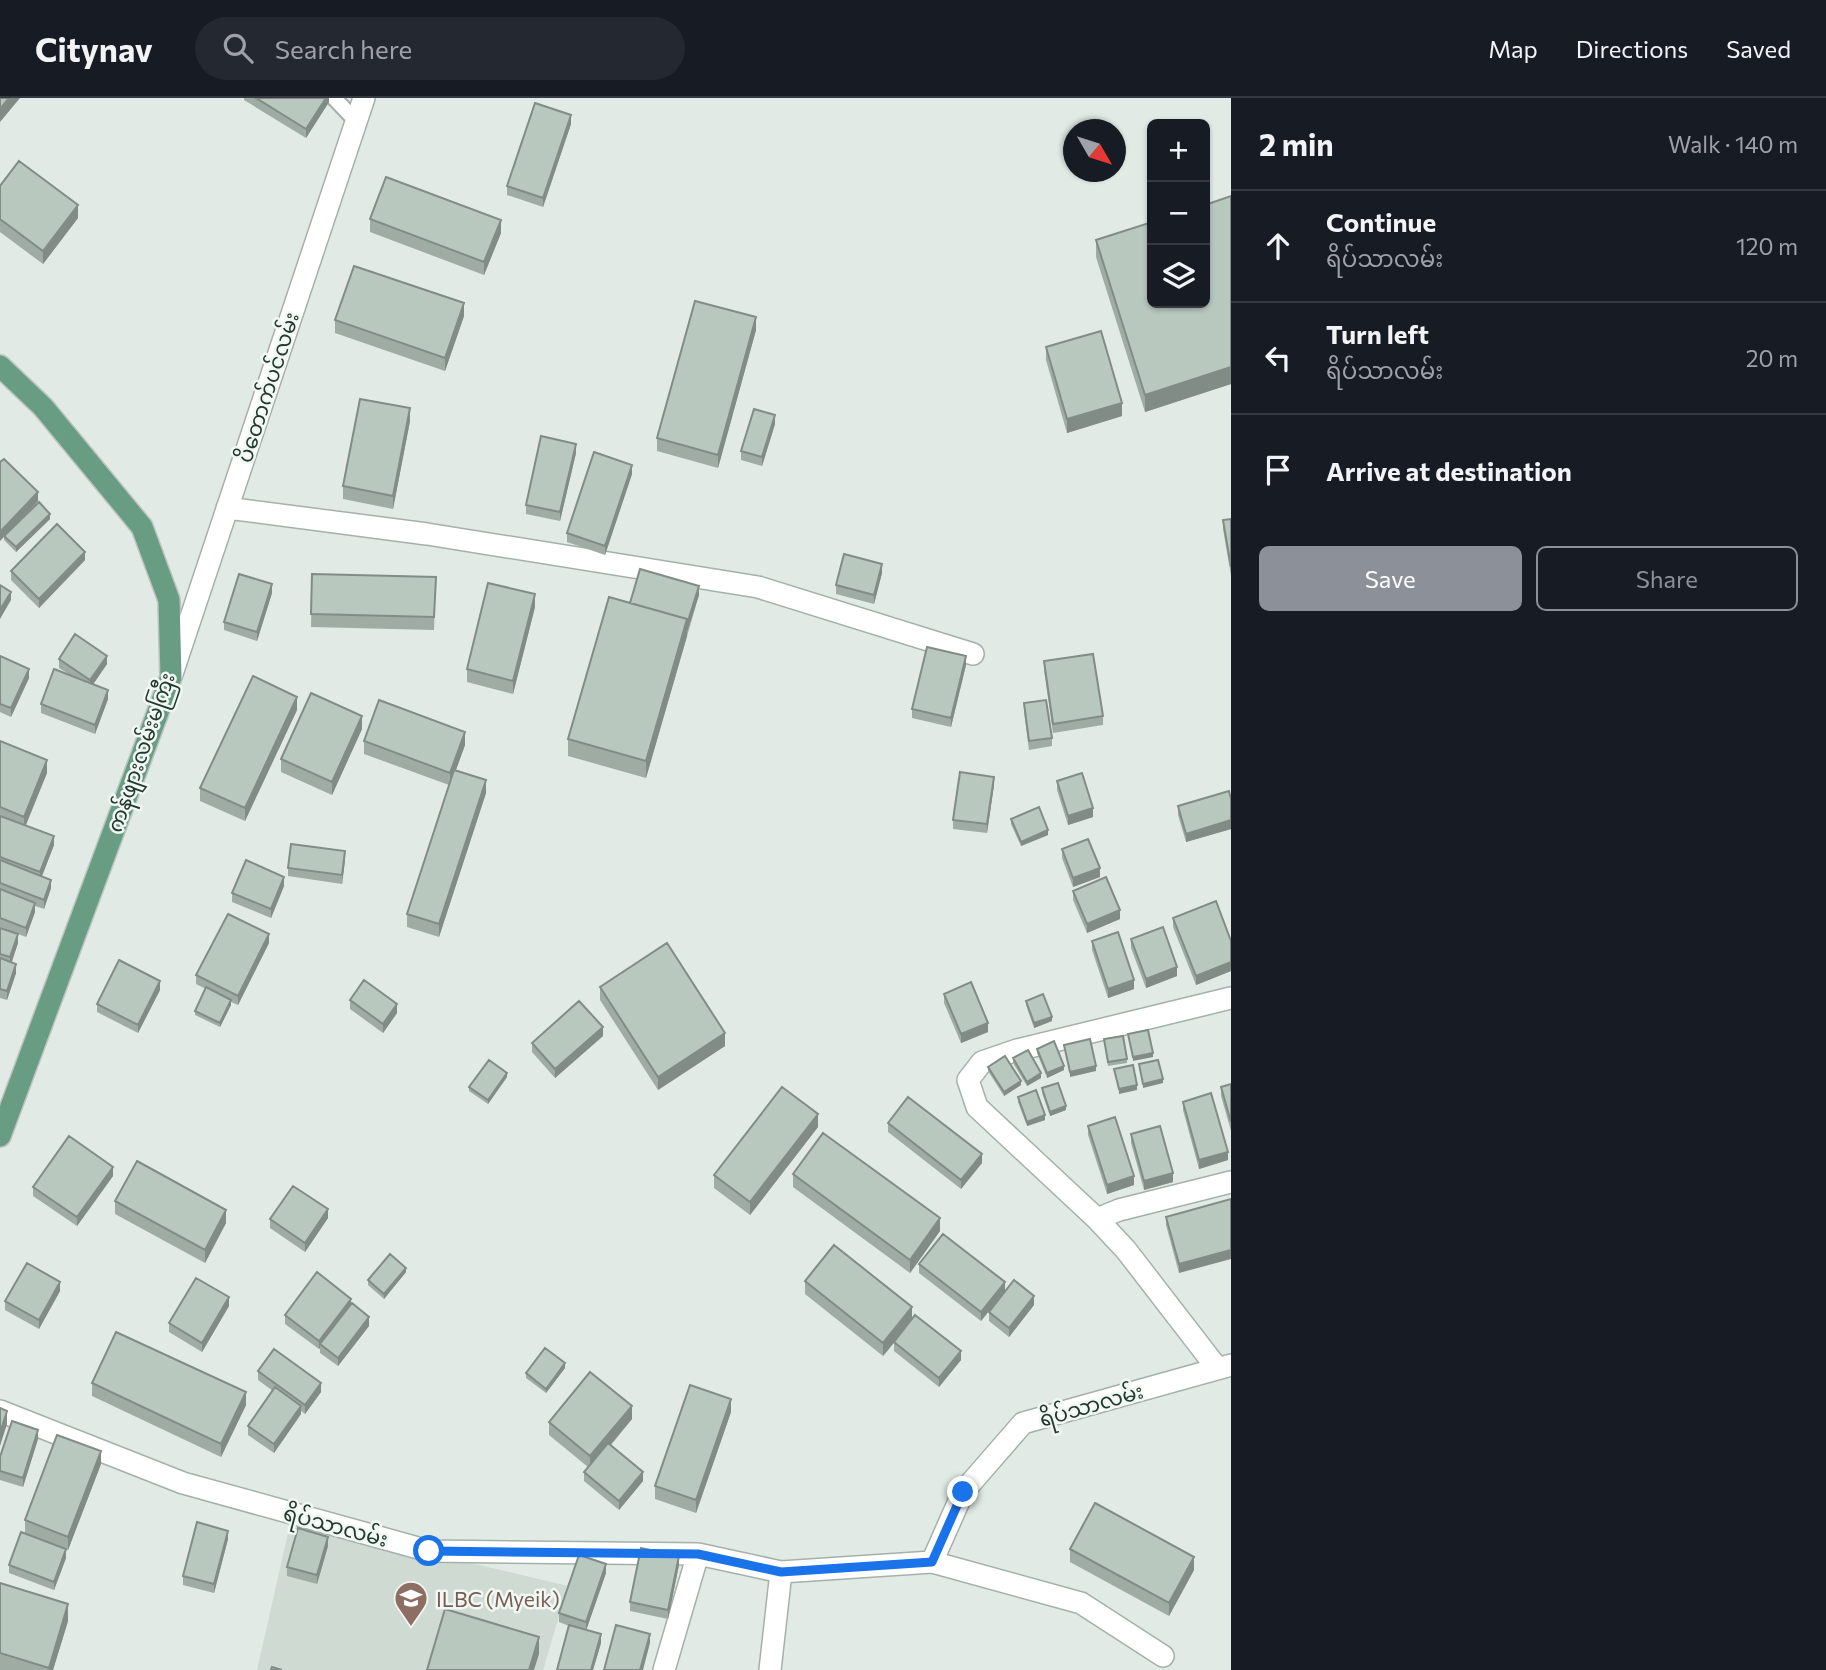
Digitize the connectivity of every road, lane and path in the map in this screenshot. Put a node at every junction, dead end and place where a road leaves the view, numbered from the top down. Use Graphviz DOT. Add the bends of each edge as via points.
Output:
graph roads {
  1 [pos="334,98"];
  2 [pos="364,98"];
  3 [pos="356,121"];
  4 [pos="0,366"];
  5 [pos="227,508"];
  6 [pos="973,654"];
  7 [pos="171,677"];
  8 [pos="1231,998"];
  9 [pos="0,1136"];
  10 [pos="1231,1182"];
  11 [pos="1097,1219"];
  12 [pos="1224,1367"];
  13 [pos="0,1411"];
  14 [pos="698,1554"];
  15 [pos="932,1562"];
  16 [pos="781,1572"];
  17 [pos="1163,1656"];
  18 [pos="664,1670"];
  19 [pos="770,1670"];
  1 -- 3 [label="lane"];
  2 -- 3 [label="street, ပိတောက်ပင်လမ်း"];
  3 -- 5 [label="street, ပိတောက်ပင်လမ်း"];
  4 -- 7 [label="main road, ကန်ဖျားလမ်းမကြီး" via="43,407 142,527 169,600"];
  5 -- 6 [label="street" via="426,534 758,587"];
  5 -- 7 [label="street, ပိတောက်ပင်လမ်း"];
  7 -- 9 [label="main road, ကန်ဖျားလမ်းမကြီး"];
  8 -- 11 [label="street" via="1017,1050 982,1062 968,1080 976,1107"];
  10 -- 11 [label="street"];
  11 -- 12 [label="street"];
  12 -- 15 [label="street, ရိပ်သာလမ်း" via="1023,1423 963,1492"];
  13 -- 14 [label="street, ရိပ်သာလမ်း" via="183,1483 429,1551"];
  14 -- 16 [label="street, ရိပ်သာလမ်း"];
  14 -- 18 [label="street"];
  15 -- 16 [label="street, ရိပ်သာလမ်း"];
  15 -- 17 [label="street" via="1081,1603"];
  16 -- 19 [label="street"];
}
